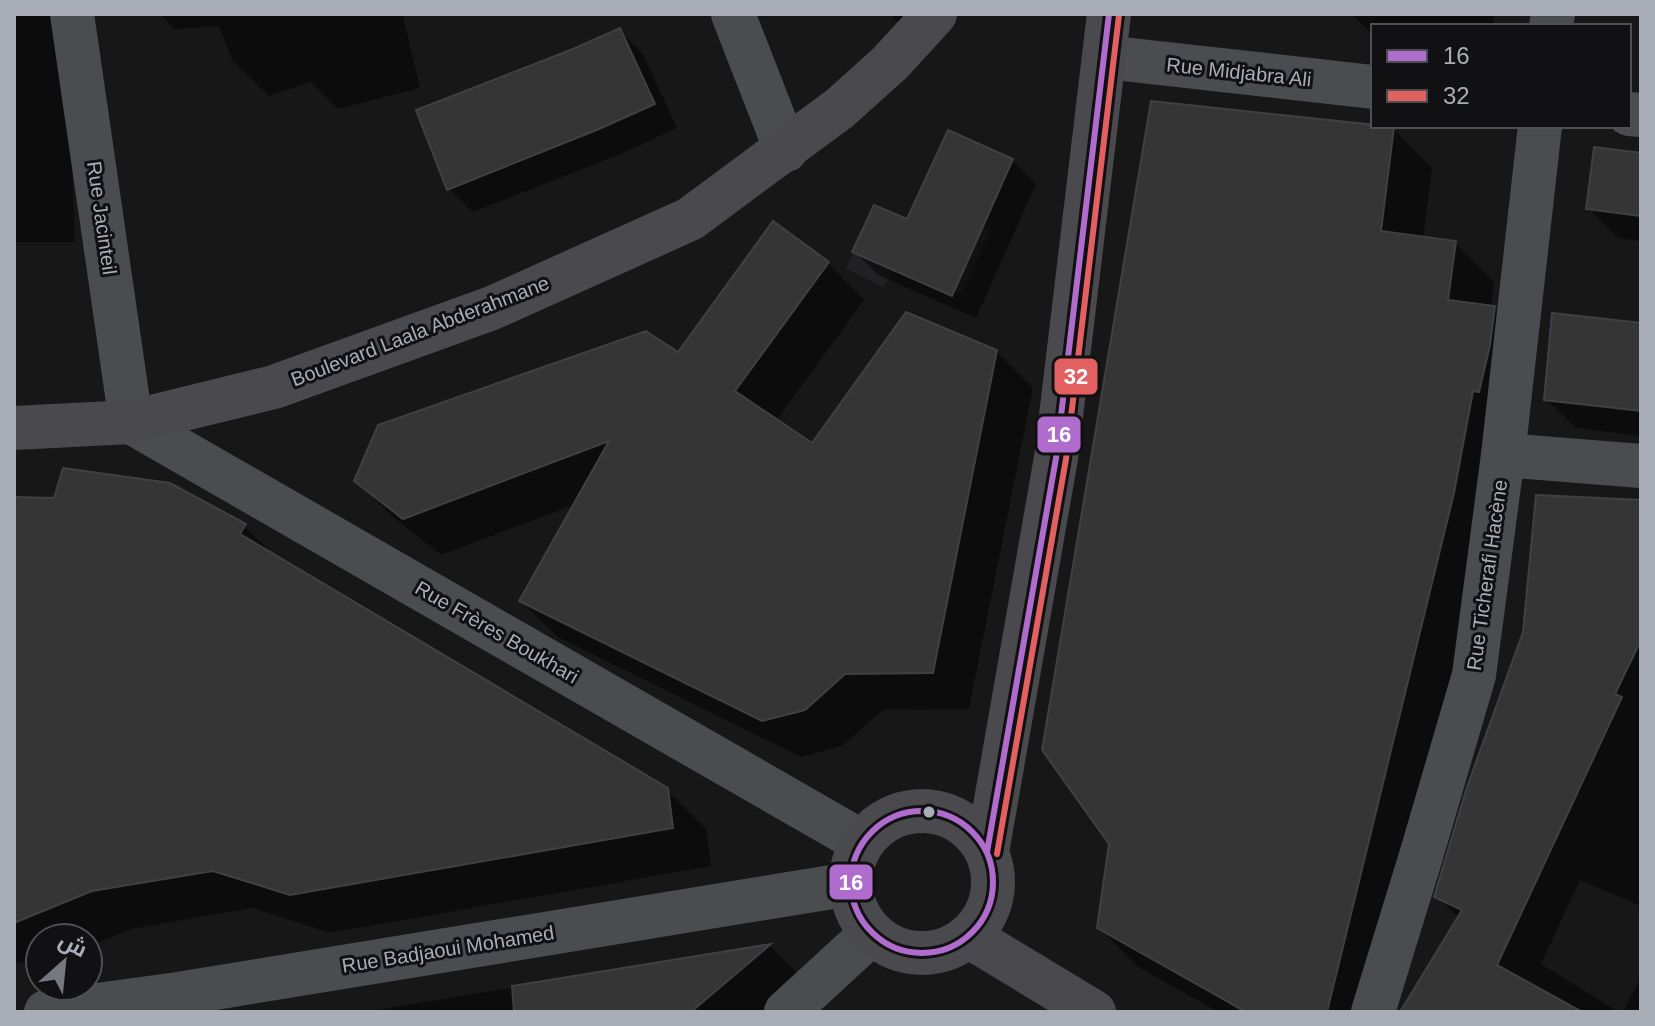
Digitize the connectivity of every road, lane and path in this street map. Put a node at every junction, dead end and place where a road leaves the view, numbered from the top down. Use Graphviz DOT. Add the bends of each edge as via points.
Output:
graph roads {
  1 [pos="72,14"];
  2 [pos="733,14"];
  3 [pos="935,14"];
  4 [pos="1109,14"];
  5 [pos="1105,57"];
  6 [pos="1371,87"];
  7 [pos="1540,128"];
  8 [pos="786,150"];
  9 [pos="131,422"];
  10 [pos="15,429"];
  11 [pos="1503,455"];
  12 [pos="1641,466"];
  13 [pos="862,842"];
  14 [pos="987,852"];
  15 [pos="850,884"];
  16 [pos="872,933"];
  17 [pos="968,936"];
  18 [pos="186,1003"];
  19 [pos="46,1012"];
  20 [pos="786,1012"];
  21 [pos="1094,1012"];
  22 [pos="1373,1012"];
  1 -- 9 [label="street, Rue Jacinteil"];
  2 -- 8 [label="street"];
  3 -- 8 [label="street, Boulevard Laala Abderahmane" via="880,72"];
  4 -- 5 [label="street"];
  5 -- 6 [label="street, Rue Midjabra Ali"];
  5 -- 14 [label="street" via="1056,458"];
  7 -- 11 [label="street, Rue Ticherafi Hacène"];
  8 -- 9 [label="street, Boulevard Laala Abderahmane" via="690,219 492,308 274,387"];
  9 -- 10 [label="street, Boulevard Laala Abderahmane"];
  9 -- 13 [label="street, Rue Frères Boukhari"];
  11 -- 12 [label="street"];
  11 -- 22 [label="street, Rue Ticherafi Hacène" via="1474,675"];
  13 -- 14 [label="street" via="895,816 928,811 958,821"];
  13 -- 15 [label="street"];
  14 -- 17 [label="street" via="992,897"];
  15 -- 16 [label="street" via="853,902"];
  15 -- 18 [label="street, Rue Badjaoui Mohamed"];
  16 -- 17 [label="street" via="910,952 930,953"];
  16 -- 20 [label="street"];
  17 -- 21 [label="street"];
  18 -- 19 [label="street, Rue Badjaoui Mohamed"];
}
